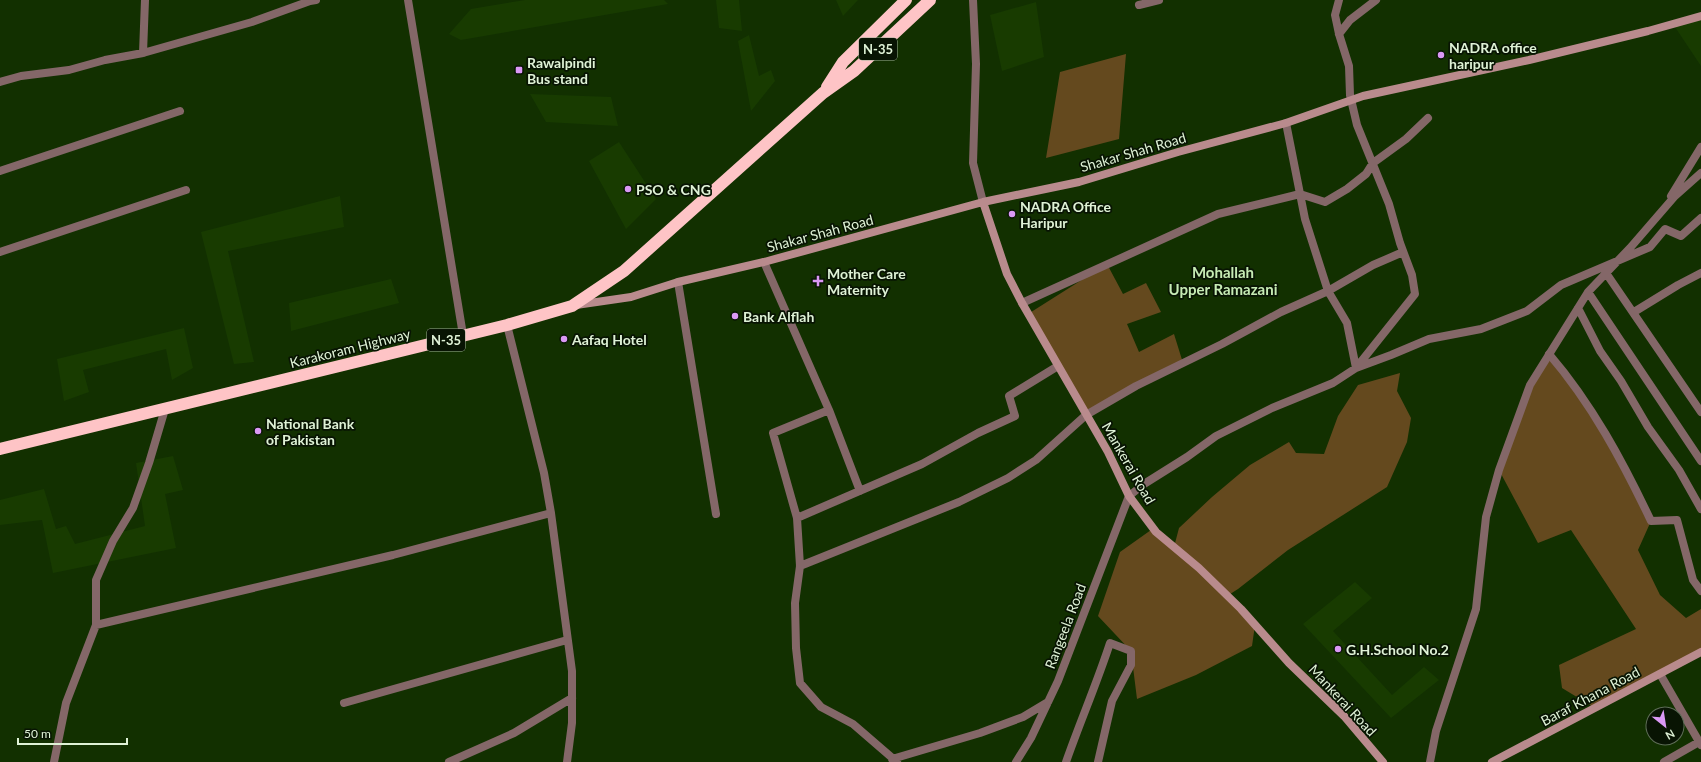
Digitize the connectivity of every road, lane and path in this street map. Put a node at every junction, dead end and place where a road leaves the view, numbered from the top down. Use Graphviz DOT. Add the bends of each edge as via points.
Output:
graph roads {
  1 [pos="145,0"];
  2 [pos="316,0"];
  3 [pos="408,0"];
  4 [pos="906,0"];
  5 [pos="930,0"];
  6 [pos="973,0"];
  7 [pos="1159,0"];
  8 [pos="1339,0"];
  9 [pos="1376,0"];
  10 [pos="1139,5"];
  11 [pos="1701,16"];
  12 [pos="1339,34"];
  13 [pos="143,53"];
  14 [pos="0,82"];
  15 [pos="823,93"];
  16 [pos="1351,100"];
  17 [pos="180,111"];
  18 [pos="1428,118"];
  19 [pos="1286,123"];
  20 [pos="1701,147"];
  21 [pos="1373,163"];
  22 [pos="0,171"];
  23 [pos="1701,174"];
  24 [pos="186,190"];
  25 [pos="1300,194"];
  26 [pos="983,202"];
  27 [pos="1661,213"];
  28 [pos="1701,218"];
  29 [pos="0,252"];
  30 [pos="1403,252"];
  31 [pos="1618,261"];
  32 [pos="764,262"];
  33 [pos="1606,273"];
  34 [pos="1701,273"];
  35 [pos="678,282"];
  36 [pos="1328,291"];
  37 [pos="1588,292"];
  38 [pos="1022,304"];
  39 [pos="572,306"];
  40 [pos="1578,308"];
  41 [pos="1634,312"];
  42 [pos="507,325"];
  43 [pos="463,335"];
  44 [pos="1549,354"];
  45 [pos="1058,366"];
  46 [pos="1356,368"];
  47 [pos="165,409"];
  48 [pos="829,410"];
  49 [pos="1701,412"];
  50 [pos="1086,415"];
  51 [pos="0,449"];
  52 [pos="1701,461"];
  53 [pos="860,491"];
  54 [pos="1129,496"];
  55 [pos="1701,509"];
  56 [pos="551,513"];
  57 [pos="716,514"];
  58 [pos="797,518"];
  59 [pos="800,566"];
  60 [pos="1701,592"];
  61 [pos="96,625"];
  62 [pos="567,640"];
  63 [pos="1701,652"];
  64 [pos="1660,674"];
  65 [pos="572,698"];
  66 [pos="1048,702"];
  67 [pos="344,703"];
  68 [pos="1700,744"];
  69 [pos="894,760"];
  70 [pos="1381,761"];
  71 [pos="54,762"];
  72 [pos="449,762"];
  73 [pos="567,762"];
  74 [pos="1016,762"];
  75 [pos="1066,762"];
  76 [pos="1098,762"];
  77 [pos="1430,762"];
  78 [pos="1492,762"];
  79 [pos="1664,762"];
  1 -- 13 [label="street"];
  2 -- 13 [label="street" via="252,22"];
  3 -- 43 [label="street"];
  4 -- 15 [label="highway, Karakoram Highway / N-35" via="843,62"];
  5 -- 15 [label="highway, Karakoram Highway / N-35" via="854,71"];
  6 -- 26 [label="street" via="976,64 973,163"];
  7 -- 10 [label="street"];
  8 -- 12 [label="street" via="1335,15"];
  9 -- 12 [label="street" via="1350,20"];
  11 -- 16 [label="main road, Shakar Shah Road" via="1529,60"];
  12 -- 16 [label="street" via="1349,66"];
  13 -- 14 [label="street"];
  15 -- 39 [label="highway, Karakoram Highway / N-35" via="624,271"];
  16 -- 19 [label="main road, Shakar Shah Road"];
  16 -- 21 [label="street" via="1357,125"];
  17 -- 22 [label="street"];
  18 -- 21 [label="street" via="1406,139"];
  19 -- 25 [label="street"];
  19 -- 26 [label="main road, Shakar Shah Road" via="1079,182"];
  20 -- 27 [label="street"];
  21 -- 25 [label="street" via="1366,174 1325,202"];
  21 -- 30 [label="street" via="1389,204"];
  23 -- 27 [label="street" via="1675,196"];
  24 -- 29 [label="street"];
  25 -- 36 [label="street" via="1305,219"];
  25 -- 38 [label="street" via="1218,214"];
  26 -- 32 [label="main road, Shakar Shah Road"];
  26 -- 38 [label="main road, Mankerai Road" via="1007,274"];
  27 -- 31 [label="street"];
  28 -- 31 [label="street" via="1680,236 1665,229 1650,247"];
  30 -- 36 [label="street" via="1373,265"];
  30 -- 46 [label="street" via="1412,275 1415,294"];
  31 -- 33 [label="street"];
  31 -- 46 [label="street" via="1561,285 1527,311 1481,329 1429,339"];
  32 -- 35 [label="main road, Shakar Shah Road"];
  32 -- 48 [label="street"];
  33 -- 37 [label="street"];
  33 -- 41 [label="street"];
  34 -- 41 [label="street"];
  35 -- 39 [label="main road, Shakar Shah Road" via="631,297"];
  35 -- 57 [label="street"];
  36 -- 46 [label="street" via="1347,323"];
  36 -- 50 [label="street" via="1281,312 1136,386"];
  37 -- 40 [label="street"];
  37 -- 52 [label="street"];
  38 -- 45 [label="main road, Mankerai Road"];
  39 -- 42 [label="highway, Karakoram Highway / N-35"];
  40 -- 44 [label="street"];
  40 -- 55 [label="street" via="1600,352 1679,470"];
  41 -- 49 [label="street"];
  42 -- 43 [label="highway, Karakoram Highway / N-35"];
  42 -- 56 [label="street" via="544,472"];
  43 -- 47 [label="highway, Karakoram Highway / N-35"];
  44 -- 60 [label="street" via="1567,375 1600,424 1651,521 1677,520 1694,580"];
  44 -- 77 [label="street" via="1530,385 1499,470 1486,517 1476,609 1436,731"];
  45 -- 50 [label="main road, Mankerai Road"];
  45 -- 53 [label="street" via="1009,396 1014,416 922,464"];
  46 -- 54 [label="street" via="1333,383 1272,408 1216,436"];
  47 -- 51 [label="highway, Karakoram Highway / N-35"];
  47 -- 61 [label="street" via="133,508 113,541 96,580"];
  48 -- 53 [label="street"];
  48 -- 58 [label="street" via="773,433"];
  50 -- 54 [label="main road, Mankerai Road" via="1108,452"];
  50 -- 59 [label="street" via="1036,460 1008,478 959,502"];
  53 -- 58 [label="street"];
  54 -- 66 [label="street, Rangeela Road"];
  54 -- 70 [label="main road, Mankerai Road" via="1156,532 1199,568 1241,609 1289,663 1344,716"];
  56 -- 61 [label="street" via="393,555"];
  56 -- 62 [label="street"];
  58 -- 59 [label="street"];
  59 -- 69 [label="street" via="795,610 800,683 821,707 853,724"];
  61 -- 71 [label="street" via="66,703"];
  62 -- 65 [label="street" via="572,671"];
  62 -- 67 [label="street"];
  63 -- 64 [label="main road, Baraf Khana Road"];
  64 -- 68 [label="street"];
  64 -- 78 [label="main road, Baraf Khana Road"];
  65 -- 72 [label="street" via="514,733"];
  65 -- 73 [label="street" via="572,724"];
  66 -- 69 [label="street" via="1023,717"];
  66 -- 74 [label="street, Rangeela Road"];
  68 -- 79 [label="street"];
  75 -- 76 [label="street" via="1110,643 1131,651 1131,665 1112,701"];
}
